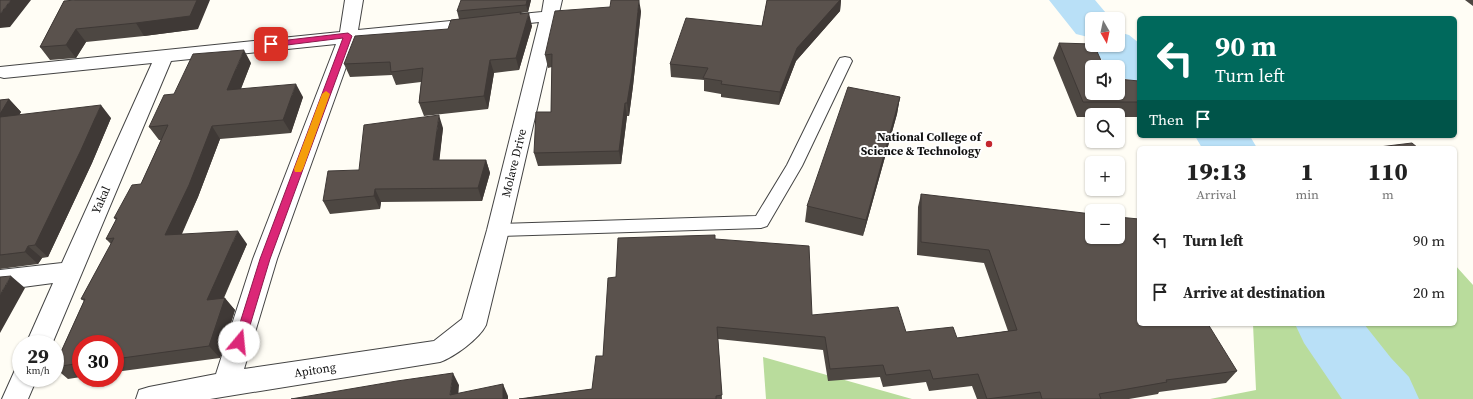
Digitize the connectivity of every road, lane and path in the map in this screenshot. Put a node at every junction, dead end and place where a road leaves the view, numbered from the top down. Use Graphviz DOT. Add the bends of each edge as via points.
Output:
graph roads {
  1 [pos="354,0"];
  2 [pos="552,8"];
  3 [pos="348,36"];
  4 [pos="164,57"];
  5 [pos="845,61"];
  6 [pos="4,72"];
  7 [pos="498,230"];
  8 [pos="70,272"];
  9 [pos="0,280"];
  10 [pos="473,325"];
  11 [pos="43,335"];
  12 [pos="226,384"];
  13 [pos="20,387"];
  14 [pos="15,399"];
  15 [pos="149,399"];
  1 -- 3 [label="street"];
  2 -- 3 [label="street"];
  2 -- 7 [label="street, Molave Drive"];
  3 -- 4 [label="street"];
  3 -- 12 [label="street" via="265,259"];
  4 -- 6 [label="street"];
  4 -- 8 [label="street, Yakal"];
  5 -- 7 [label="lane" via="794,166 761,222"];
  7 -- 10 [label="street, Molave Drive"];
  8 -- 9 [label="street"];
  8 -- 11 [label="street, Yakal"];
  10 -- 12 [label="street, Apitong" via="440,350"];
  12 -- 15 [label="street, Apitong"];
  13 -- 14 [label="street"];
}
